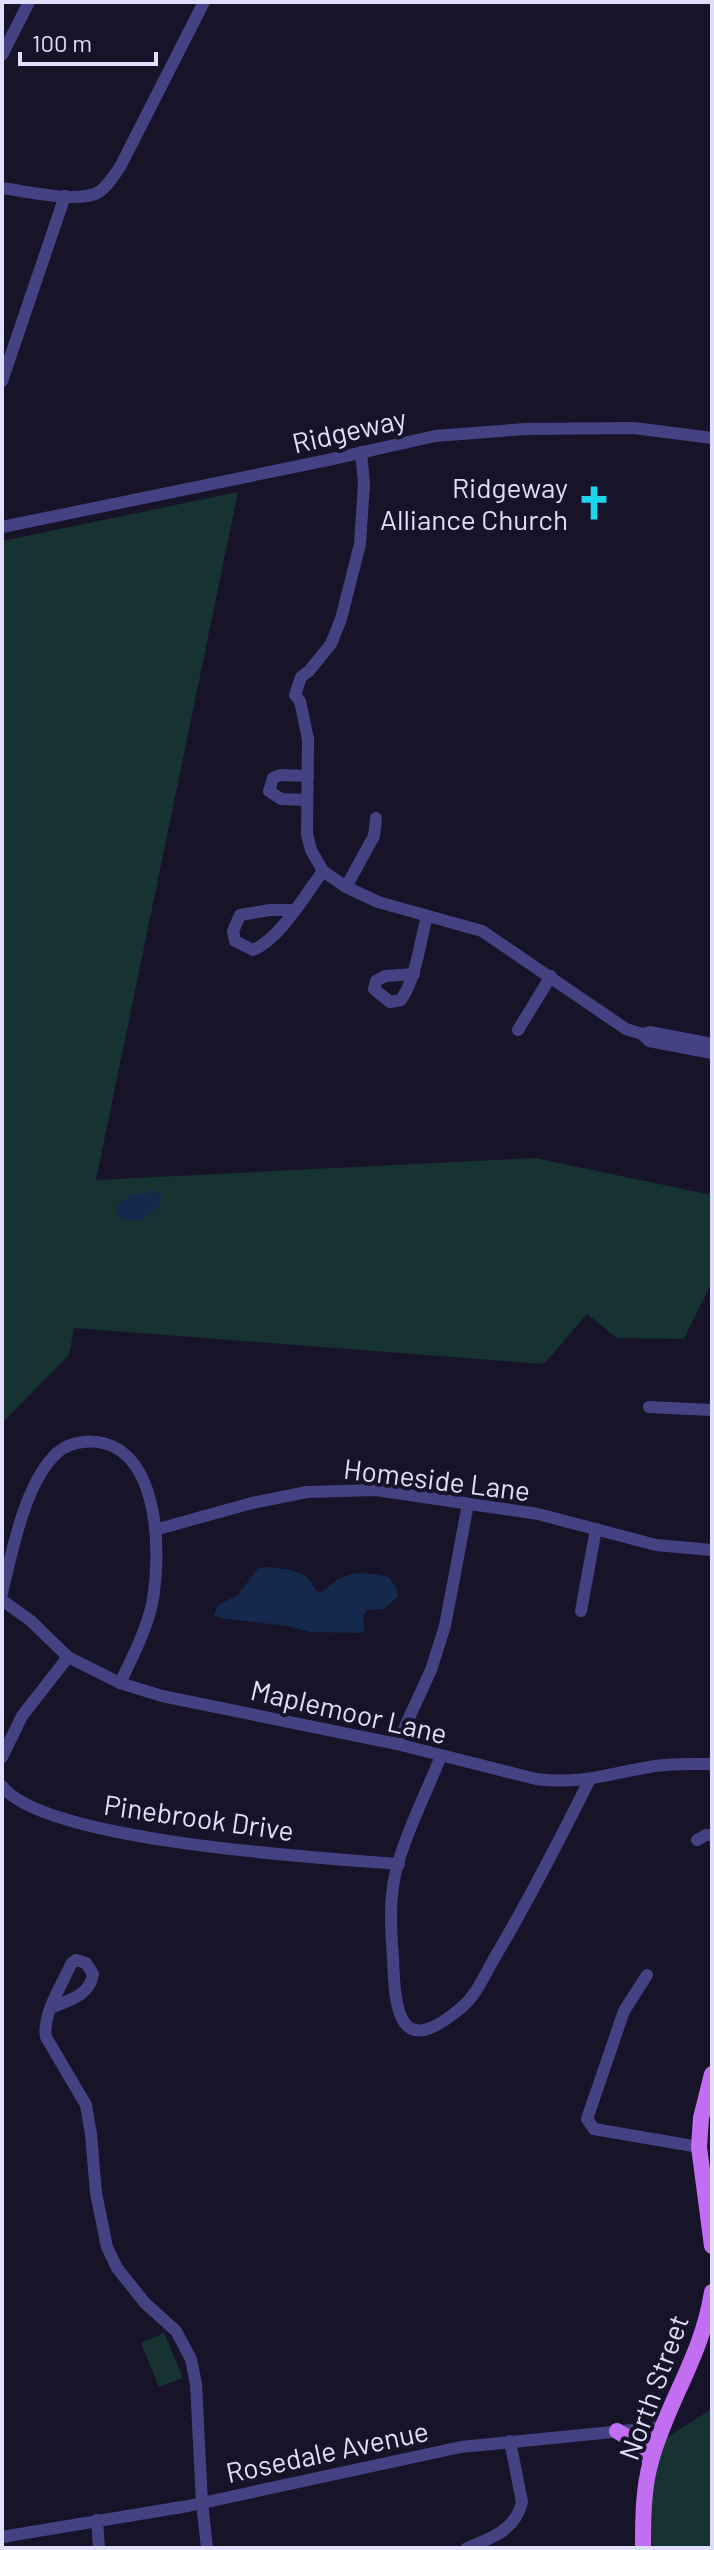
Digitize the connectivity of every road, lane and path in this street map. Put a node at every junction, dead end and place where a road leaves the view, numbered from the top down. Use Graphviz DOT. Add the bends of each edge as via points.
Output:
graph roads {
  1 [pos="29,2"];
  2 [pos="204,2"];
  3 [pos="2,55"];
  4 [pos="2,188"];
  5 [pos="65,196"];
  6 [pos="2,381"];
  7 [pos="712,438"];
  8 [pos="361,452"];
  9 [pos="2,527"];
  10 [pos="308,776"];
  11 [pos="306,800"];
  12 [pos="376,818"];
  13 [pos="323,871"];
  14 [pos="346,887"];
  15 [pos="293,910"];
  16 [pos="427,917"];
  17 [pos="414,974"];
  18 [pos="551,976"];
  19 [pos="518,1030"];
  20 [pos="642,1034"];
  21 [pos="712,1044"];
  22 [pos="712,1053"];
  23 [pos="649,1407"];
  24 [pos="712,1410"];
  25 [pos="468,1504"];
  26 [pos="158,1529"];
  27 [pos="596,1529"];
  28 [pos="712,1550"];
  29 [pos="2,1593"];
  30 [pos="2,1600"];
  31 [pos="581,1611"];
  32 [pos="68,1657"];
  33 [pos="120,1683"];
  34 [pos="397,1744"];
  35 [pos="441,1756"];
  36 [pos="2,1757"];
  37 [pos="712,1764"];
  38 [pos="589,1781"];
  39 [pos="2,1786"];
  40 [pos="712,1835"];
  41 [pos="697,1840"];
  42 [pos="399,1864"];
  43 [pos="647,1975"];
  44 [pos="53,2007"];
  45 [pos="712,2074"];
  46 [pos="699,2147"];
  47 [pos="712,2246"];
  48 [pos="712,2292"];
  49 [pos="663,2427"];
  50 [pos="617,2431"];
  51 [pos="510,2441"];
  52 [pos="651,2461"];
  53 [pos="202,2503"];
  54 [pos="97,2520"];
  55 [pos="2,2537"];
  56 [pos="99,2548"];
  57 [pos="207,2548"];
  58 [pos="467,2548"];
  59 [pos="643,2548"];
  1 -- 3 [label="street"];
  2 -- 5 [label="street" via="120,167 92,196"];
  4 -- 5 [label="street"];
  5 -- 6 [label="street"];
  7 -- 8 [label="street, Ridgeway" via="634,428 525,429 435,436"];
  8 -- 9 [label="street, Ridgeway"];
  8 -- 10 [label="street" via="360,544 341,619 331,644 309,671 300,701"];
  10 -- 11 [label="street"];
  10 -- 11 [label="street" via="280,775 273,778 269,791 281,799"];
  11 -- 13 [label="street" via="307,834"];
  12 -- 14 [label="street" via="374,836"];
  13 -- 14 [label="street"];
  13 -- 15 [label="street"];
  14 -- 16 [label="street"];
  15 -- 15 [label="street" via="266,945 253,950 235,941 240,915"];
  16 -- 17 [label="street"];
  16 -- 18 [label="street" via="482,931"];
  18 -- 19 [label="street"];
  18 -- 20 [label="street" via="626,1029"];
  20 -- 21 [label="street"];
  20 -- 22 [label="street" via="649,1041"];
  23 -- 24 [label="street"];
  25 -- 26 [label="street, Homeside Lane" via="376,1490 307,1492"];
  25 -- 27 [label="street, Homeside Lane"];
  25 -- 34 [label="street" via="445,1626"];
  26 -- 29 [label="street" via="135,1464 102,1443 73,1444 55,1454 40,1475 17,1529"];
  26 -- 33 [label="street" via="152,1603"];
  27 -- 28 [label="street, Homeside Lane" via="656,1545"];
  27 -- 31 [label="street"];
  30 -- 32 [label="street, Maplemoor Lane"];
  32 -- 33 [label="street, Maplemoor Lane"];
  32 -- 36 [label="street" via="22,1716"];
  33 -- 34 [label="street, Maplemoor Lane"];
  34 -- 35 [label="street, Maplemoor Lane"];
  35 -- 38 [label="street, Maplemoor Lane" via="536,1779"];
  35 -- 42 [label="street"];
  37 -- 38 [label="street, Maplemoor Lane" via="657,1766"];
  38 -- 42 [label="street" via="540,1880 470,1998 423,2031 401,2019 394,1996 390,1907"];
  39 -- 42 [label="street, Pinebrook Drive" via="50,1814 96,1828 200,1846"];
  40 -- 41 [label="street"];
  43 -- 46 [label="street" via="624,2011 587,2119 594,2129"];
  44 -- 44 [label="street" via="86,1990 93,1979 91,1967 81,1960 71,1964"];
  44 -- 53 [label="street" via="46,2037 86,2105 107,2247 145,2303 176,2331 191,2359"];
  45 -- 46 [label="main road"];
  46 -- 47 [label="main road"];
  48 -- 49 [label="main road, North Street" via="698,2350"];
  49 -- 50 [label="street, Rosedale Avenue"];
  49 -- 52 [label="main road, North Street"];
  50 -- 51 [label="street, Rosedale Avenue"];
  50 -- 52 [label="main road" via="637,2443"];
  51 -- 53 [label="street, Rosedale Avenue"];
  51 -- 58 [label="street" via="520,2510 497,2536"];
  52 -- 59 [label="main road, North Street"];
  53 -- 54 [label="street, Rosedale Avenue"];
  53 -- 57 [label="street"];
  54 -- 55 [label="street, Rosedale Avenue"];
  54 -- 56 [label="street"];
}
